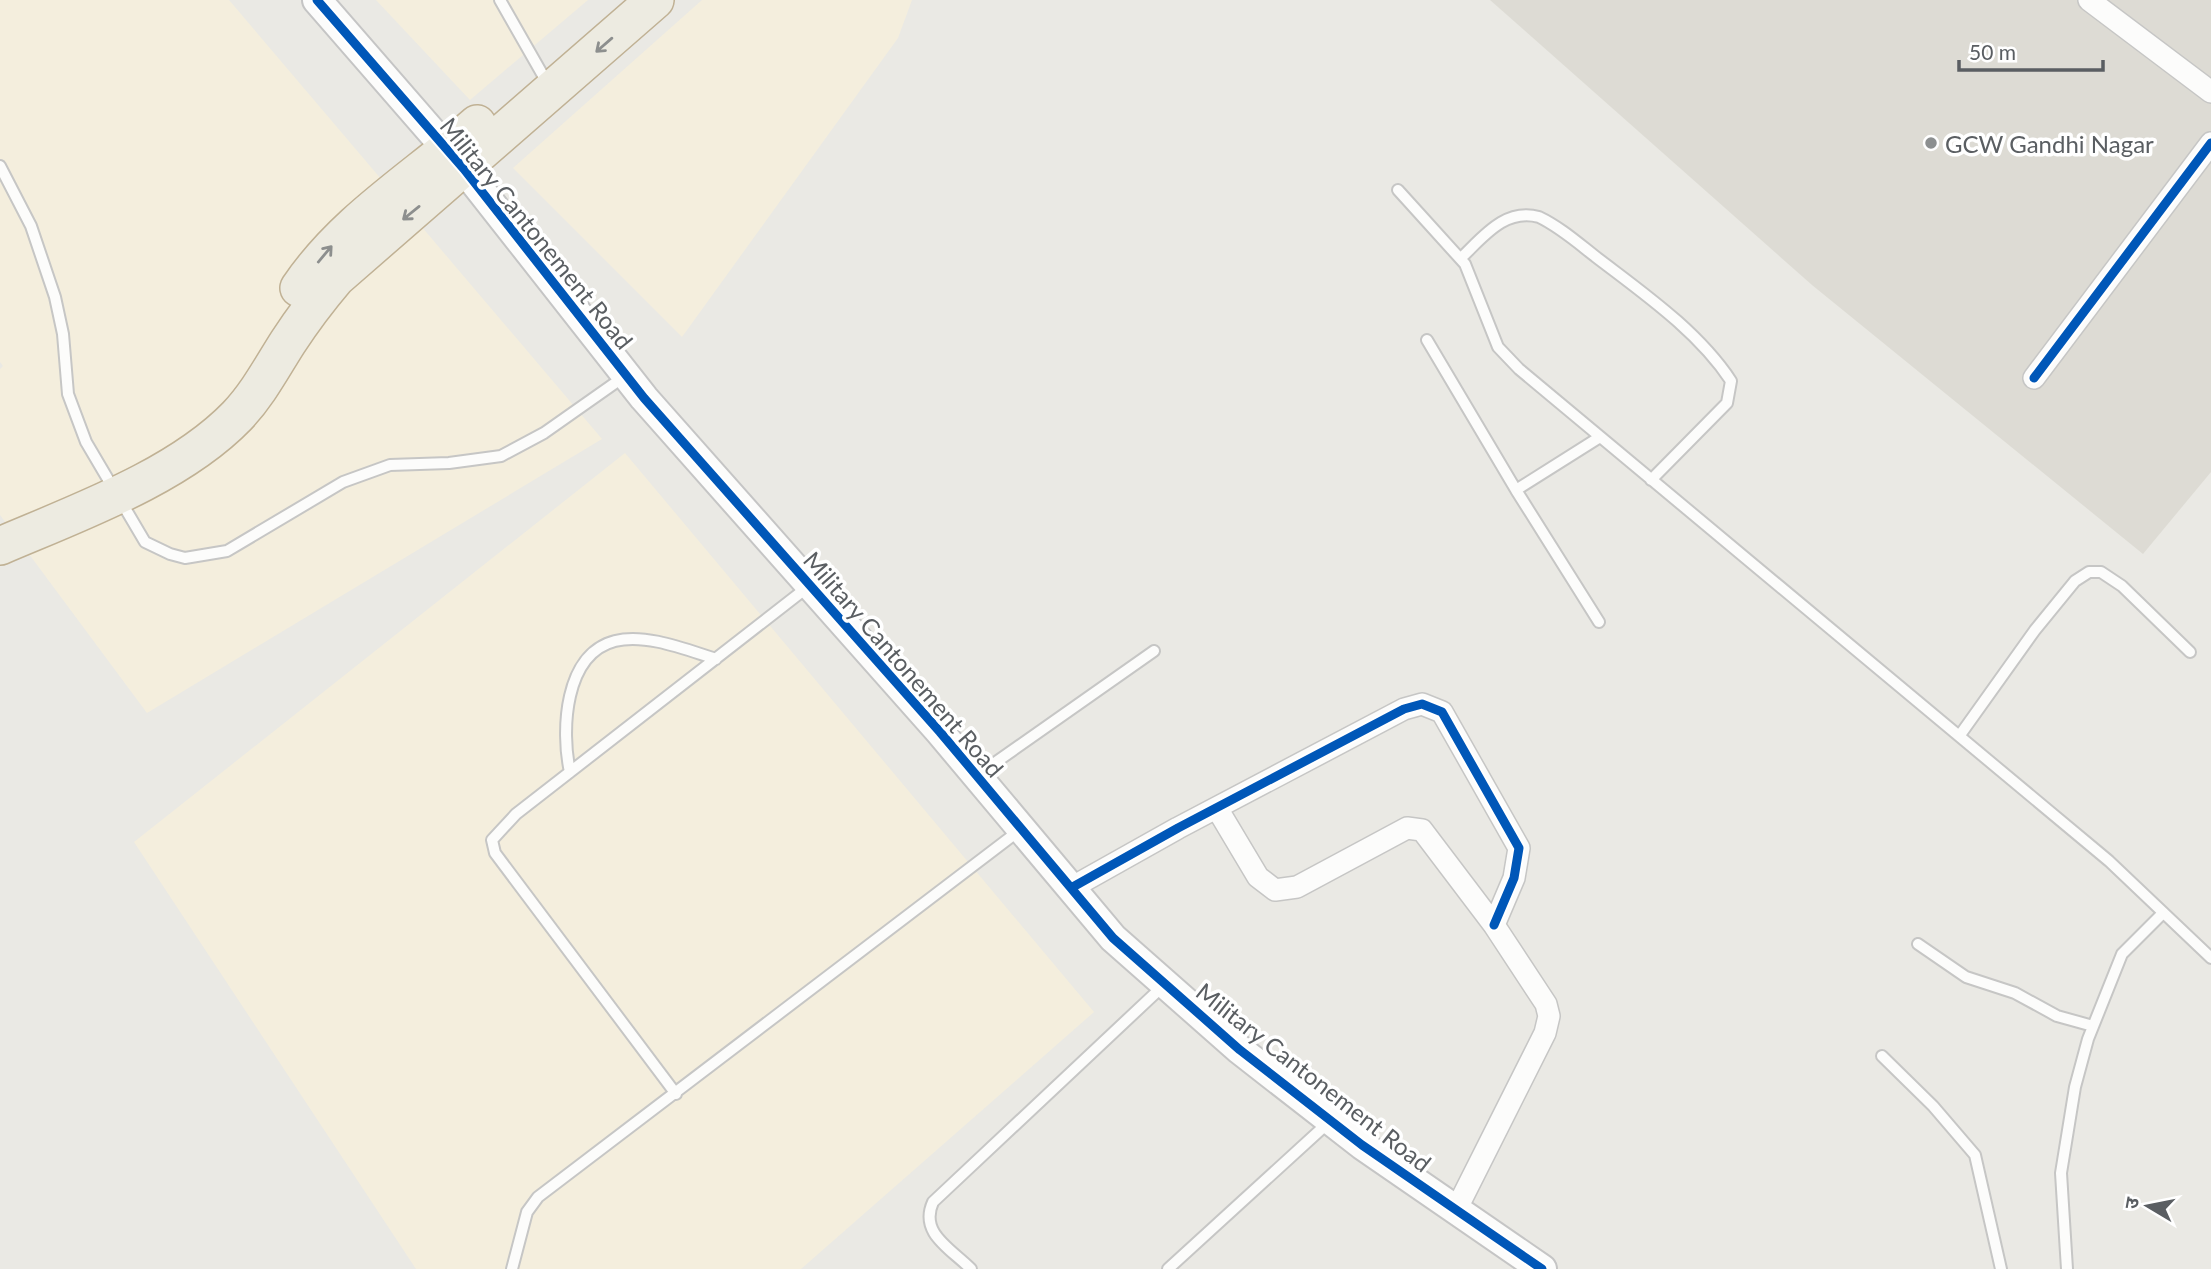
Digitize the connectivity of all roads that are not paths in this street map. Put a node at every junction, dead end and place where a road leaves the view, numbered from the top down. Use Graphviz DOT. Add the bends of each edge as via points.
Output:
graph roads {
  1 [pos="317,0"];
  2 [pos="500,0"];
  3 [pos="619,0"];
  4 [pos="655,0"];
  5 [pos="2089,0"];
  6 [pos="546,80"];
  7 [pos="2211,92"];
  8 [pos="2211,143"];
  9 [pos="456,160"];
  10 [pos="0,166"];
  11 [pos="1398,190"];
  12 [pos="1461,258"];
  13 [pos="1427,340"];
  14 [pos="626,375"];
  15 [pos="2034,378"];
  16 [pos="1600,437"];
  17 [pos="1651,480"];
  18 [pos="110,486"];
  19 [pos="1516,491"];
  20 [pos="0,525"];
  21 [pos="0,546"];
  22 [pos="810,585"];
  23 [pos="1599,622"];
  24 [pos="1154,651"];
  25 [pos="2190,652"];
  26 [pos="716,659"];
  27 [pos="1959,735"];
  28 [pos="570,772"];
  29 [pos="977,776"];
  30 [pos="1218,810"];
  31 [pos="1021,829"];
  32 [pos="1072,888"];
  33 [pos="2163,914"];
  34 [pos="1494,925"];
  35 [pos="1918,944"];
  36 [pos="2211,958"];
  37 [pos="1165,984"];
  38 [pos="2093,1026"];
  39 [pos="1882,1056"];
  40 [pos="676,1094"];
  41 [pos="1331,1121"];
  42 [pos="1456,1210"];
  43 [pos="512,1269"];
  44 [pos="971,1269"];
  45 [pos="1168,1269"];
  46 [pos="1542,1269"];
  47 [pos="2000,1269"];
  48 [pos="2067,1269"];
  1 -- 9 [label="street, Military Cantonement Road"];
  2 -- 6 [label="lane"];
  3 -- 6 [label="highway"];
  4 -- 6 [label="highway, one-way"];
  5 -- 7 [label="street"];
  6 -- 9 [label="highway"];
  8 -- 15 [label="street"];
  9 -- 14 [label="street, Military Cantonement Road"];
  9 -- 18 [label="highway" via="312,307 237,416 204,444"];
  10 -- 18 [label="lane" via="31,226 60,315 68,394 86,442"];
  11 -- 12 [label="lane"];
  12 -- 16 [label="lane" via="1498,347"];
  12 -- 17 [label="lane" via="1493,227 1512,216 1539,217 1629,283 1721,366 1731,381 1727,403"];
  13 -- 19 [label="lane"];
  14 -- 18 [label="lane" via="544,433 501,456 390,465 343,482 227,551 185,558 157,549 145,542"];
  14 -- 22 [label="street, Military Cantonement Road"];
  16 -- 17 [label="lane"];
  16 -- 19 [label="lane"];
  17 -- 27 [label="lane"];
  18 -- 20 [label="highway"];
  18 -- 21 [label="highway"];
  19 -- 23 [label="lane"];
  22 -- 26 [label="lane"];
  22 -- 29 [label="street, Military Cantonement Road"];
  24 -- 29 [label="lane"];
  25 -- 27 [label="lane" via="2122,586 2101,572 2089,572 2035,630"];
  26 -- 28 [label="lane"];
  26 -- 28 [label="lane" via="632,639 601,647 582,668 569,703 565,750"];
  27 -- 33 [label="lane" via="2109,861"];
  28 -- 40 [label="lane" via="516,814 492,844"];
  29 -- 31 [label="street, Military Cantonement Road"];
  30 -- 32 [label="street"];
  30 -- 34 [label="street" via="1258,877 1275,890 1297,887 1407,828 1417,828 1428,835"];
  30 -- 34 [label="street" via="1404,709 1422,704 1436,708 1519,848 1514,878"];
  31 -- 32 [label="street, Military Cantonement Road"];
  31 -- 40 [label="lane"];
  32 -- 37 [label="street, Military Cantonement Road" via="1113,938"];
  33 -- 36 [label="lane"];
  33 -- 38 [label="lane" via="2122,954"];
  34 -- 42 [label="street" via="1546,1004 1549,1023"];
  35 -- 38 [label="lane" via="1966,977 2015,993 2070,1021"];
  37 -- 41 [label="street, Military Cantonement Road"];
  37 -- 44 [label="lane" via="933,1202 928,1227"];
  38 -- 48 [label="lane" via="2060,1173"];
  39 -- 47 [label="lane" via="1975,1155"];
  40 -- 43 [label="lane" via="532,1204"];
  41 -- 42 [label="street, Military Cantonement Road"];
  41 -- 45 [label="lane"];
  42 -- 46 [label="street, Military Cantonement Road"];
}
